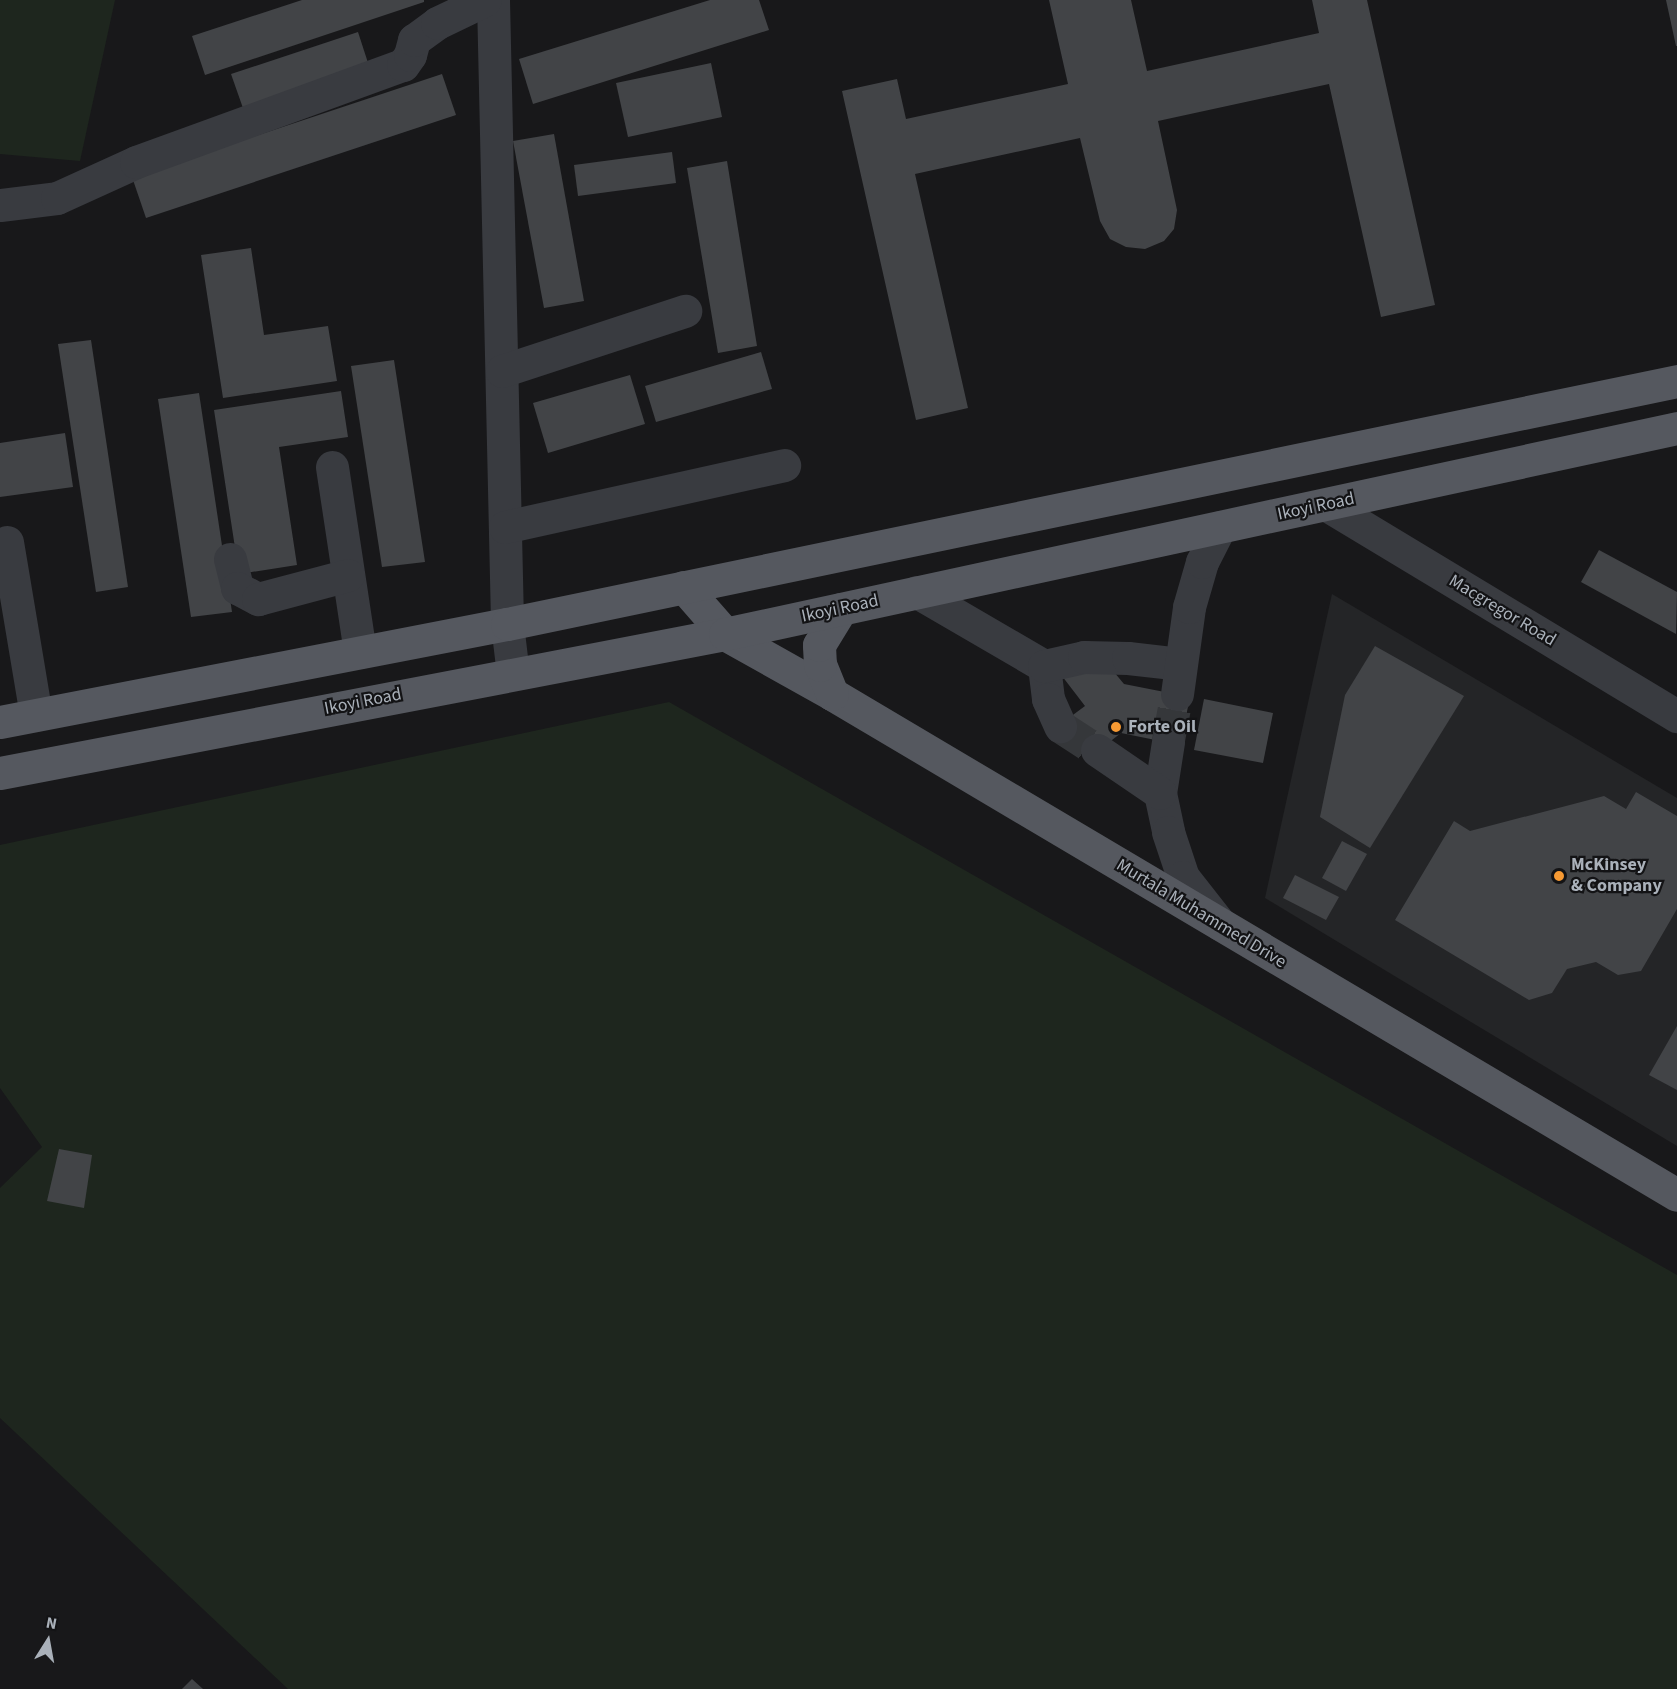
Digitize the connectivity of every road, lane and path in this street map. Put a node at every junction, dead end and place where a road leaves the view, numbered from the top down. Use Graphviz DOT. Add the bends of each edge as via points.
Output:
graph roads {
  1 [pos="485,0"];
  2 [pos="493,0"];
  3 [pos="0,205"];
  4 [pos="685,311"];
  5 [pos="502,371"];
  6 [pos="1677,381"];
  7 [pos="1677,428"];
  8 [pos="784,465"];
  9 [pos="332,467"];
  10 [pos="1327,506"];
  11 [pos="505,527"];
  12 [pos="1220,527"];
  13 [pos="8,542"];
  14 [pos="230,559"];
  15 [pos="348,575"];
  16 [pos="684,587"];
  17 [pos="917,592"];
  18 [pos="841,609"];
  19 [pos="507,624"];
  20 [pos="725,634"];
  21 [pos="360,652"];
  22 [pos="1044,666"];
  23 [pos="513,674"];
  24 [pos="832,694"];
  25 [pos="36,715"];
  26 [pos="1677,716"];
  27 [pos="0,722"];
  28 [pos="1060,726"];
  29 [pos="1168,742"];
  30 [pos="1097,750"];
  31 [pos="0,773"];
  32 [pos="1160,793"];
  33 [pos="1221,925"];
  34 [pos="1677,1195"];
  1 -- 3 [label="street" via="437,23 414,40 403,66 136,162 57,198"];
  2 -- 5 [label="street"];
  4 -- 5 [label="street"];
  5 -- 11 [label="street"];
  6 -- 16 [label="main road"];
  7 -- 10 [label="main road, Ikoyi Road"];
  8 -- 11 [label="street"];
  9 -- 15 [label="street"];
  10 -- 12 [label="main road, Ikoyi Road"];
  10 -- 26 [label="street, Macgregor Road"];
  11 -- 19 [label="street"];
  12 -- 17 [label="main road, Ikoyi Road"];
  12 -- 22 [label="street" via="1202,562 1189,607 1178,679 1128,658 1084,657"];
  13 -- 25 [label="street"];
  14 -- 15 [label="street" via="237,588 258,599"];
  15 -- 21 [label="street"];
  16 -- 19 [label="main road"];
  16 -- 20 [label="main road, Murtala Muhammed Drive"];
  17 -- 18 [label="main road, Ikoyi Road"];
  17 -- 22 [label="street"];
  18 -- 20 [label="main road, Ikoyi Road"];
  18 -- 24 [label="main road" via="819,645 820,665"];
  19 -- 21 [label="main road"];
  19 -- 23 [label="street"];
  20 -- 23 [label="main road, Ikoyi Road"];
  20 -- 24 [label="main road, Murtala Muhammed Drive"];
  21 -- 25 [label="main road"];
  22 -- 28 [label="street" via="1048,699"];
  23 -- 31 [label="main road, Ikoyi Road"];
  24 -- 33 [label="main road, Murtala Muhammed Drive"];
  25 -- 27 [label="main road"];
  29 -- 32 [label="street"];
  30 -- 32 [label="street"];
  32 -- 33 [label="street" via="1183,877"];
  33 -- 34 [label="main road, Murtala Muhammed Drive"];
}
